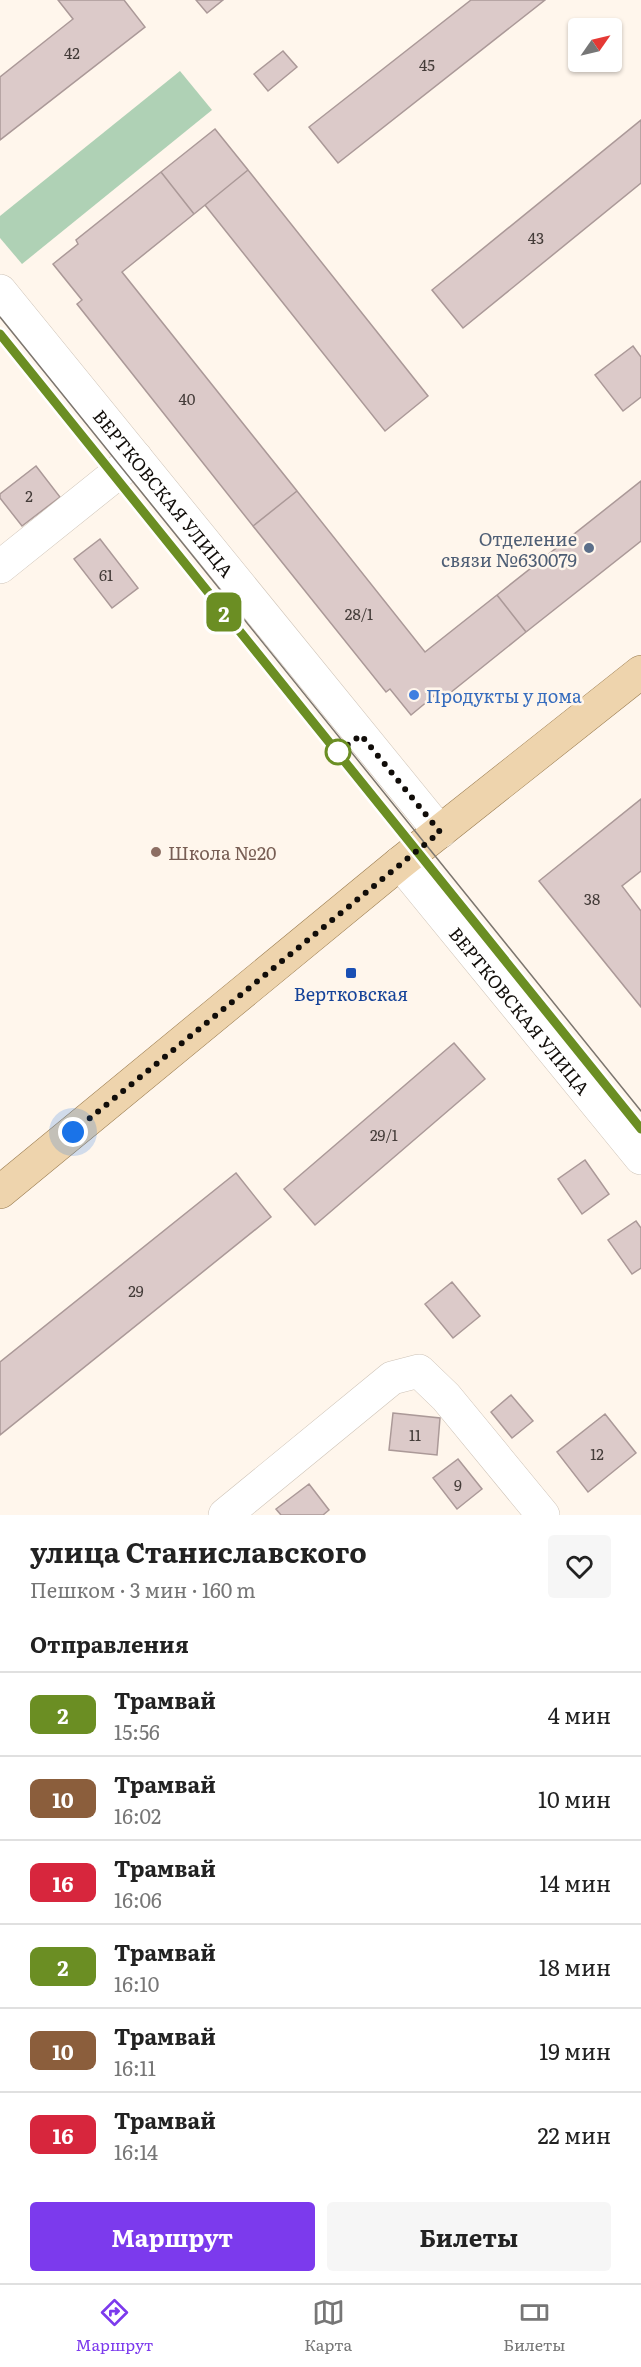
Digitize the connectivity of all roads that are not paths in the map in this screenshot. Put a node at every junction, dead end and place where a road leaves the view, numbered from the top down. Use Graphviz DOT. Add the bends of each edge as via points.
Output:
graph roads {
  1 [pos="0,291"];
  2 [pos="136,458"];
  3 [pos="0,567"];
  4 [pos="641,672"];
  5 [pos="440,832"];
  6 [pos="400,863"];
  7 [pos="641,1158"];
  8 [pos="0,1192"];
  9 [pos="225,1515"];
  10 [pos="543,1515"];
  1 -- 2 [label="street, ВЕРТКОВСКАЯ УЛИЦА"];
  2 -- 3 [label="street"];
  2 -- 5 [label="street, ВЕРТКОВСКАЯ УЛИЦА"];
  4 -- 5 [label="main road"];
  5 -- 6 [label="main road"];
  6 -- 7 [label="street, ВЕРТКОВСКАЯ УЛИЦА"];
  6 -- 8 [label="main road"];
  9 -- 10 [label="street" via="392,1378 420,1371"];
}
